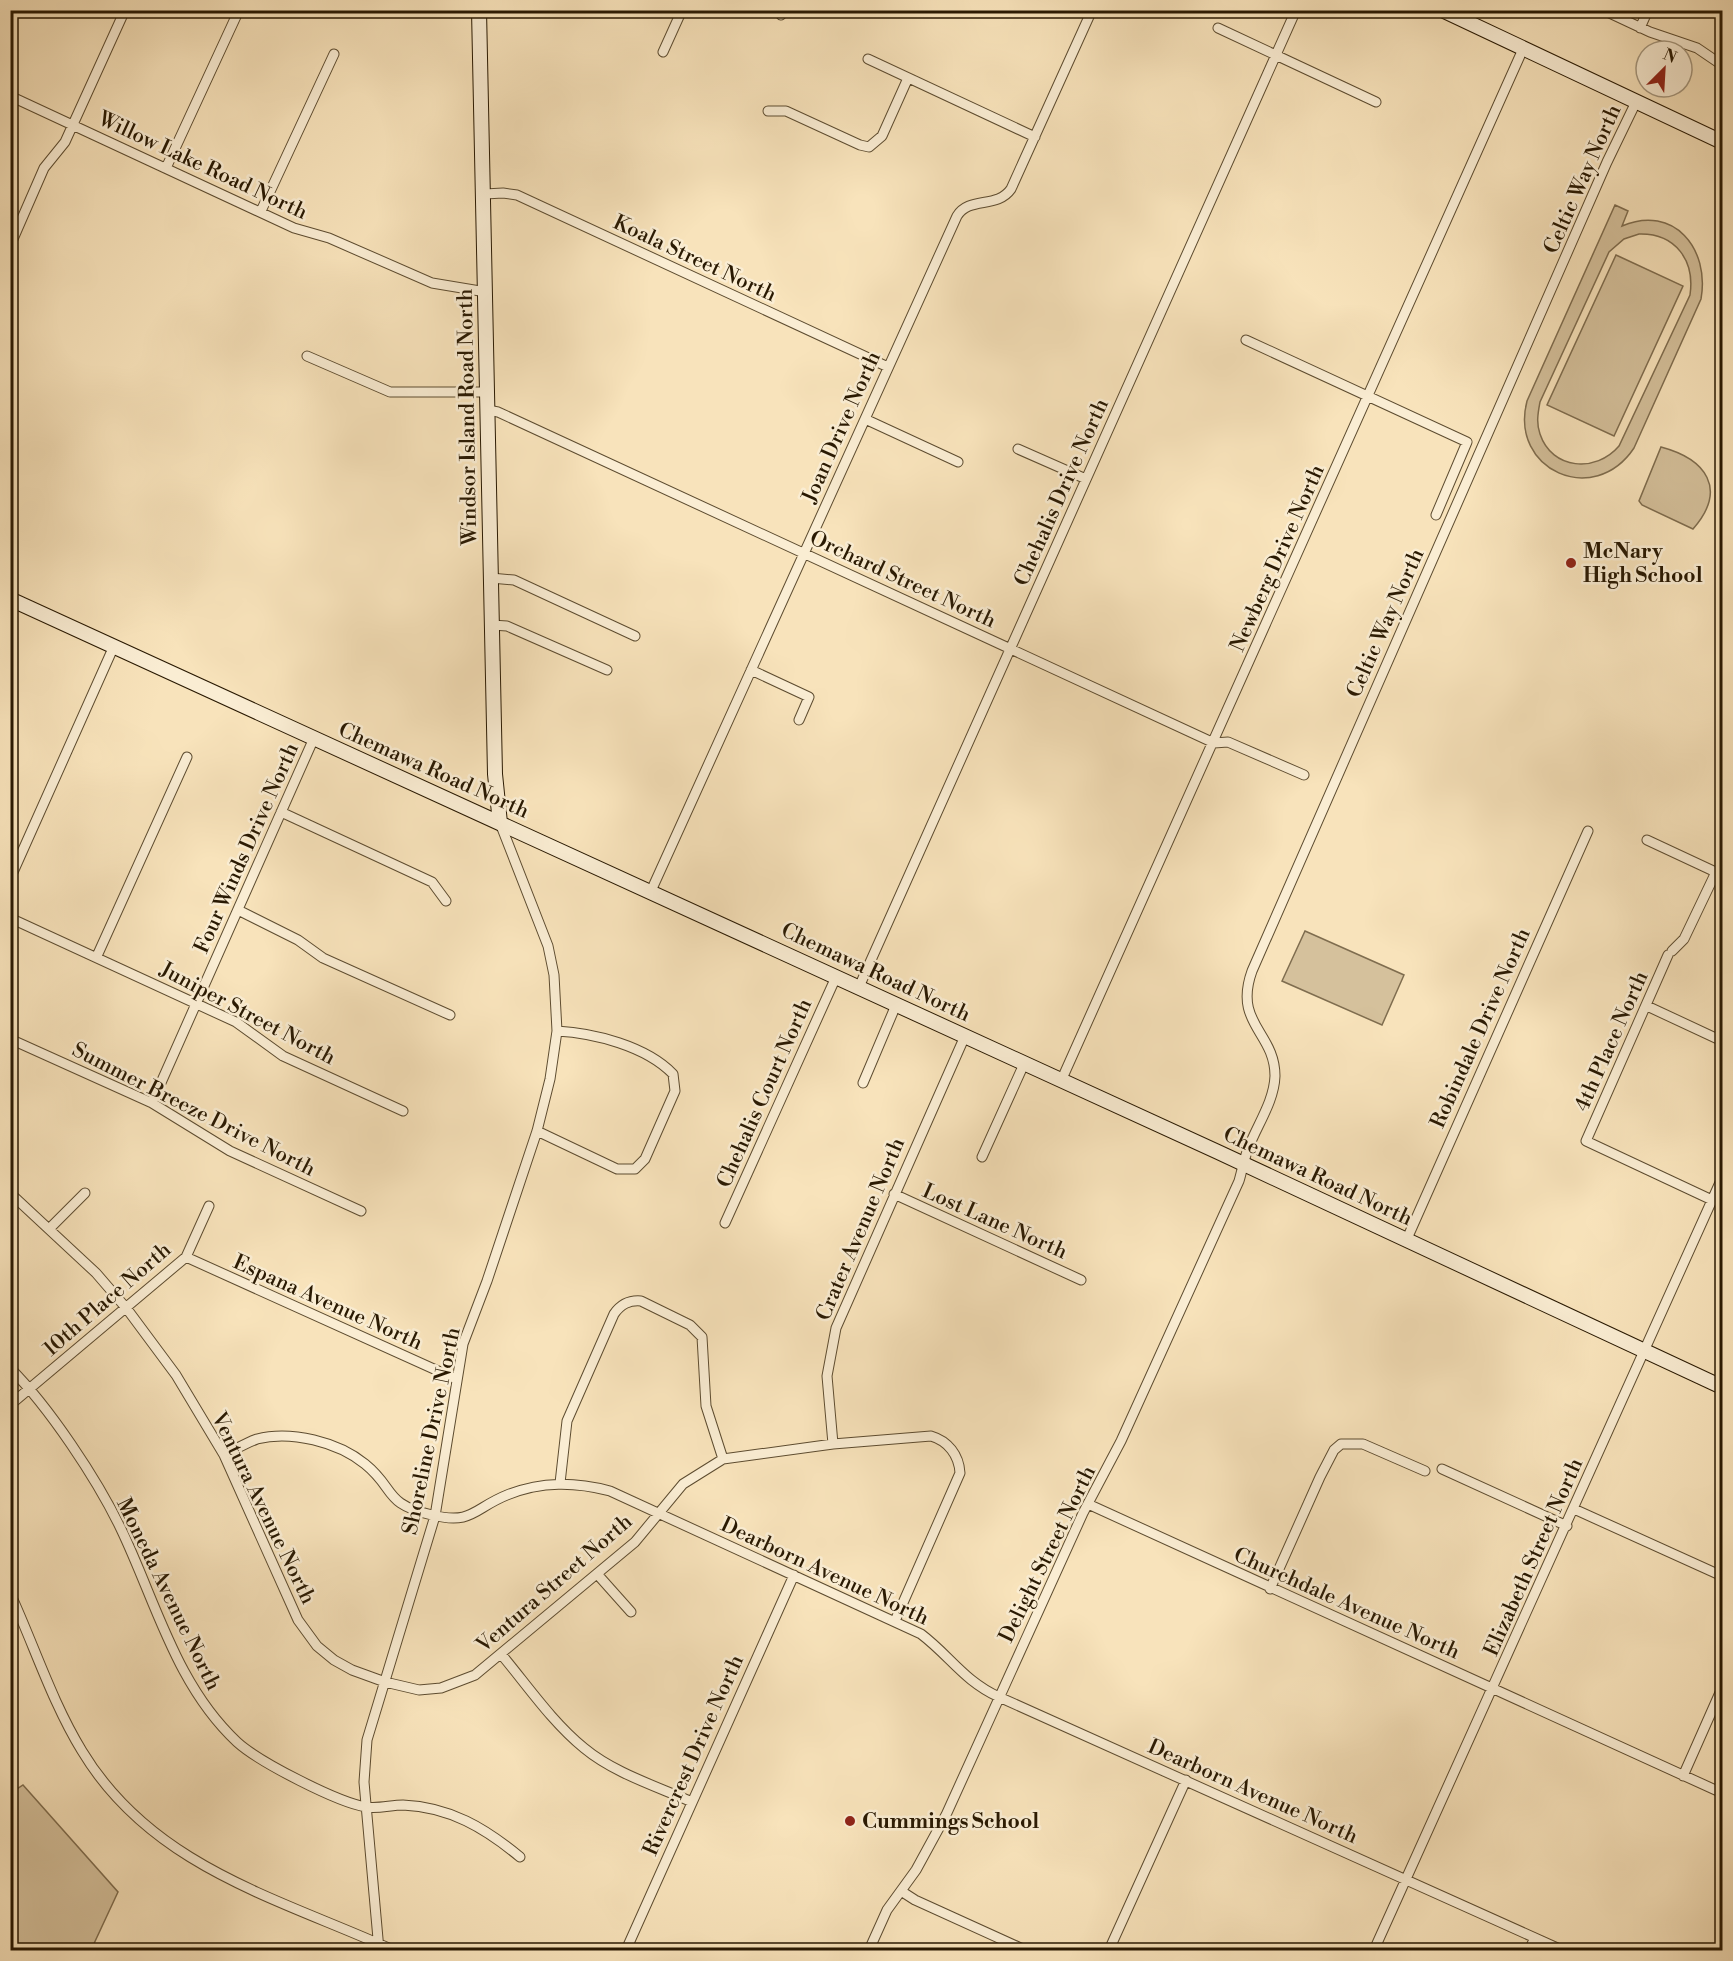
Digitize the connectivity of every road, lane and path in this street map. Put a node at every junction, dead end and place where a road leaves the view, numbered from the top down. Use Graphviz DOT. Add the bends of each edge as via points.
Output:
graph roads {
  1 [pos="125,10"];
  2 [pos="239,10"];
  3 [pos="480,10"];
  4 [pos="682,10"];
  5 [pos="1092,10"];
  6 [pos="1296,10"];
  7 [pos="1442,10"];
  8 [pos="1603,10"];
  9 [pos="1648,10"];
  10 [pos="1218,28"];
  11 [pos="1640,28"];
  12 [pos="1523,49"];
  13 [pos="663,52"];
  14 [pos="334,54"];
  15 [pos="1276,55"];
  16 [pos="868,59"];
  17 [pos="1722,65"];
  18 [pos="908,78"];
  19 [pos="10,96"];
  20 [pos="1376,102"];
  21 [pos="1636,102"];
  22 [pos="768,111"];
  23 [pos="73,125"];
  24 [pos="1035,137"];
  25 [pos="1722,142"];
  26 [pos="166,168"];
  27 [pos="485,195"];
  28 [pos="261,211"];
  29 [pos="10,246"];
  30 [pos="486,292"];
  31 [pos="1246,340"];
  32 [pos="307,356"];
  33 [pos="888,367"];
  34 [pos="488,392"];
  35 [pos="1368,396"];
  36 [pos="488,410"];
  37 [pos="865,419"];
  38 [pos="1018,449"];
  39 [pos="958,462"];
  40 [pos="1086,480"];
  41 [pos="1436,515"];
  42 [pos="804,553"];
  43 [pos="491,578"];
  44 [pos="10,599"];
  45 [pos="492,625"];
  46 [pos="635,636"];
  47 [pos="114,646"];
  48 [pos="1011,649"];
  49 [pos="607,670"];
  50 [pos="751,670"];
  51 [pos="799,720"];
  52 [pos="314,738"];
  53 [pos="1214,743"];
  54 [pos="187,757"];
  55 [pos="1304,775"];
  56 [pos="281,812"];
  57 [pos="500,823"];
  58 [pos="1588,831"];
  59 [pos="1647,840"];
  60 [pos="1719,874"];
  61 [pos="10,879"];
  62 [pos="651,891"];
  63 [pos="446,901"];
  64 [pos="238,910"];
  65 [pos="10,918"];
  66 [pos="97,956"];
  67 [pos="836,977"];
  68 [pos="859,987"];
  69 [pos="196,1002"];
  70 [pos="896,1005"];
  71 [pos="1647,1006"];
  72 [pos="450,1015"];
  73 [pos="558,1031"];
  74 [pos="965,1036"];
  75 [pos="10,1039"];
  76 [pos="1722,1041"];
  77 [pos="1024,1064"];
  78 [pos="1061,1081"];
  79 [pos="863,1083"];
  80 [pos="152,1103"];
  81 [pos="403,1111"];
  82 [pos="537,1131"];
  83 [pos="982,1157"];
  84 [pos="1243,1165"];
  85 [pos="1722,1178"];
  86 [pos="85,1193"];
  87 [pos="10,1194"];
  88 [pos="894,1194"];
  89 [pos="1712,1200"];
  90 [pos="209,1206"];
  91 [pos="361,1211"];
  92 [pos="725,1223"];
  93 [pos="50,1228"];
  94 [pos="1406,1240"];
  95 [pos="186,1257"];
  96 [pos="1081,1280"];
  97 [pos="127,1309"];
  98 [pos="1646,1351"];
  99 [pos="10,1368"];
  100 [pos="456,1379"];
  101 [pos="1722,1387"];
  102 [pos="31,1389"];
  103 [pos="10,1405"];
  104 [pos="833,1444"];
  105 [pos="224,1455"];
  106 [pos="723,1459"];
  107 [pos="1442,1468"];
  108 [pos="1425,1471"];
  109 [pos="560,1483"];
  110 [pos="1088,1504"];
  111 [pos="1575,1509"];
  112 [pos="660,1513"];
  113 [pos="435,1516"];
  114 [pos="1567,1526"];
  115 [pos="598,1575"];
  116 [pos="794,1575"];
  117 [pos="1722,1576"];
  118 [pos="1270,1589"];
  119 [pos="10,1593"];
  120 [pos="631,1612"];
  121 [pos="895,1621"];
  122 [pos="501,1654"];
  123 [pos="385,1682"];
  124 [pos="1722,1688"];
  125 [pos="1494,1689"];
  126 [pos="999,1698"];
  127 [pos="1683,1776"];
  128 [pos="1186,1780"];
  129 [pos="1722,1793"];
  130 [pos="692,1802"];
  131 [pos="366,1807"];
  132 [pos="520,1857"];
  133 [pos="1405,1880"];
  134 [pos="901,1891"];
  135 [pos="1534,1938"];
  136 [pos="378,1947"];
  137 [pos="393,1950"];
  138 [pos="626,1950"];
  139 [pos="869,1950"];
  140 [pos="1025,1950"];
  141 [pos="1109,1950"];
  142 [pos="1374,1950"];
  143 [pos="1529,1950"];
  144 [pos="1562,1950"];
  1 -- 23 [label="street"];
  2 -- 26 [label="street"];
  3 -- 27 [label="street, Windsor Island Road North"];
  4 -- 13 [label="street"];
  5 -- 24 [label="street, Joan Drive North"];
  6 -- 15 [label="street, Chehalis Drive North"];
  7 -- 12 [label="street"];
  8 -- 11 [label="street"];
  9 -- 11 [label="street"];
  10 -- 15 [label="street"];
  11 -- 17 [label="street" via="1697,48"];
  12 -- 21 [label="street"];
  12 -- 35 [label="street, Newberg Drive North"];
  14 -- 28 [label="street"];
  15 -- 20 [label="street"];
  15 -- 40 [label="street, Chehalis Drive North"];
  16 -- 18 [label="street"];
  18 -- 22 [label="street" via="882,136 869,147 786,111"];
  18 -- 24 [label="street"];
  19 -- 23 [label="street, Willow Lake Road North"];
  21 -- 25 [label="street"];
  21 -- 84 [label="street, Celtic Way North" via="1252,971 1247,990 1248,1011 1271,1054 1275,1075 1271,1099"];
  23 -- 26 [label="street, Willow Lake Road North"];
  23 -- 29 [label="street" via="45,168"];
  24 -- 33 [label="street, Joan Drive North" via="1006,196 1000,201 964,207 957,216"];
  26 -- 28 [label="street, Willow Lake Road North"];
  27 -- 30 [label="street, Windsor Island Road North"];
  27 -- 33 [label="street, Koala Street North" via="517,195"];
  28 -- 30 [label="street, Willow Lake Road North" via="422,279"];
  30 -- 34 [label="street, Windsor Island Road North"];
  31 -- 35 [label="street"];
  32 -- 34 [label="street" via="390,392"];
  33 -- 37 [label="street, Joan Drive North"];
  34 -- 36 [label="street, Windsor Island Road North"];
  35 -- 41 [label="street" via="1467,442"];
  35 -- 53 [label="street, Newberg Drive North"];
  36 -- 42 [label="street, Orchard Street North"];
  36 -- 43 [label="street, Windsor Island Road North"];
  37 -- 39 [label="street"];
  37 -- 42 [label="street, Joan Drive North"];
  38 -- 40 [label="street"];
  40 -- 48 [label="street, Chehalis Drive North"];
  42 -- 48 [label="street, Orchard Street North"];
  42 -- 50 [label="street, Joan Drive North"];
  43 -- 45 [label="street, Windsor Island Road North"];
  43 -- 46 [label="street" via="514,580"];
  44 -- 47 [label="street, Chemawa Road North"];
  45 -- 49 [label="street" via="507,626"];
  45 -- 57 [label="street, Windsor Island Road North" via="495,774"];
  47 -- 52 [label="street, Chemawa Road North"];
  47 -- 61 [label="street"];
  48 -- 53 [label="street, Orchard Street North"];
  48 -- 68 [label="street, Chehalis Drive North"];
  50 -- 51 [label="street" via="809,697"];
  50 -- 62 [label="street, Joan Drive North"];
  52 -- 56 [label="street, Four Winds Drive North"];
  52 -- 57 [label="street, Chemawa Road North"];
  53 -- 55 [label="street, Orchard Street North" via="1228,742"];
  53 -- 78 [label="street, Newberg Drive North"];
  54 -- 66 [label="street"];
  56 -- 63 [label="street" via="432,882"];
  56 -- 64 [label="street, Four Winds Drive North"];
  57 -- 62 [label="street, Chemawa Road North"];
  57 -- 73 [label="street, Shoreline Drive North" via="548,946"];
  58 -- 94 [label="street, Robindale Drive North"];
  59 -- 60 [label="street"];
  60 -- 71 [label="street, 4th Place North" via="1684,939 1670,953"];
  62 -- 67 [label="street, Chemawa Road North"];
  64 -- 69 [label="street, Four Winds Drive North"];
  64 -- 72 [label="street" via="298,940 323,958"];
  65 -- 66 [label="street, Juniper Street North"];
  66 -- 69 [label="street, Juniper Street North"];
  67 -- 68 [label="street, Chemawa Road North"];
  67 -- 92 [label="street, Chehalis Court North"];
  68 -- 70 [label="street, Chemawa Road North"];
  69 -- 80 [label="street, Four Winds Drive North"];
  69 -- 81 [label="street, Juniper Street North" via="236,1022 283,1056"];
  70 -- 74 [label="street, Chemawa Road North"];
  70 -- 79 [label="street"];
  71 -- 76 [label="street"];
  71 -- 89 [label="street, 4th Place North" via="1586,1141"];
  73 -- 82 [label="street, Shoreline Drive North"];
  73 -- 82 [label="street" via="606,1038 658,1062 673,1074 675,1091 645,1159 635,1169 617,1169"];
  74 -- 77 [label="street, Chemawa Road North"];
  74 -- 88 [label="street, Crater Avenue North"];
  75 -- 80 [label="street, Summer Breeze Drive North"];
  77 -- 78 [label="street, Chemawa Road North"];
  77 -- 83 [label="street"];
  78 -- 84 [label="street, Chemawa Road North"];
  80 -- 91 [label="street, Summer Breeze Drive North" via="230,1151"];
  82 -- 100 [label="street, Shoreline Drive North" via="463,1344"];
  84 -- 94 [label="street, Chemawa Road North"];
  84 -- 110 [label="street, Delight Street North" via="1126,1431"];
  85 -- 89 [label="street, Elizabeth Street North"];
  86 -- 93 [label="street"];
  87 -- 93 [label="street, Ventura Avenue North"];
  88 -- 96 [label="street, Lost Lane North"];
  88 -- 104 [label="street, Crater Avenue North" via="832,1340 827,1376"];
  89 -- 98 [label="street, Elizabeth Street North"];
  90 -- 95 [label="street, 10th Place North"];
  93 -- 97 [label="street, Ventura Avenue North"];
  94 -- 98 [label="street, Chemawa Road North"];
  95 -- 97 [label="street, 10th Place North"];
  95 -- 100 [label="street, Espana Avenue North"];
  97 -- 102 [label="street, 10th Place North"];
  97 -- 105 [label="street, Ventura Avenue North" via="176,1376"];
  98 -- 101 [label="street, Chemawa Road North"];
  98 -- 111 [label="street, Elizabeth Street North"];
  99 -- 102 [label="street, Moneda Avenue North"];
  100 -- 113 [label="street, Shoreline Drive North"];
  102 -- 103 [label="street, 10th Place North"];
  102 -- 131 [label="street, Moneda Avenue North" via="120,1527 187,1679 204,1707 238,1743 268,1765"];
  104 -- 106 [label="street, Ventura Street North"];
  104 -- 121 [label="street, Ventura Street North" via="921,1436 940,1439 956,1455 960,1473"];
  105 -- 113 [label="street, Dearborn Avenue North" via="256,1440 282,1436 321,1443 365,1464 402,1506"];
  105 -- 123 [label="street, Ventura Avenue North" via="298,1620 317,1646 334,1660"];
  106 -- 109 [label="street" via="706,1406 702,1337 690,1325 632,1300 614,1314 567,1421"];
  106 -- 112 [label="street, Ventura Street North" via="683,1484"];
  107 -- 114 [label="street"];
  108 -- 118 [label="street" via="1363,1444 1341,1444 1320,1477"];
  109 -- 112 [label="street, Dearborn Avenue North" via="610,1491"];
  109 -- 113 [label="street, Dearborn Avenue North" via="505,1496 464,1518"];
  110 -- 118 [label="street, Churchdale Avenue North"];
  110 -- 126 [label="street, Delight Street North"];
  111 -- 114 [label="street, Elizabeth Street North"];
  111 -- 117 [label="street"];
  112 -- 115 [label="street, Ventura Street North"];
  112 -- 116 [label="street, Dearborn Avenue North"];
  113 -- 123 [label="street, Shoreline Drive North"];
  114 -- 125 [label="street, Elizabeth Street North"];
  115 -- 120 [label="street"];
  115 -- 122 [label="street, Ventura Street North"];
  116 -- 121 [label="street, Dearborn Avenue North"];
  116 -- 130 [label="street, Rivercrest Drive North"];
  118 -- 125 [label="street, Churchdale Avenue North"];
  119 -- 136 [label="street" via="67,1725 103,1781 135,1816 162,1840 205,1868"];
  121 -- 126 [label="street, Dearborn Avenue North" via="940,1648 970,1682"];
  122 -- 123 [label="street, Ventura Street North" via="475,1675 441,1688 419,1690"];
  122 -- 130 [label="street" via="585,1749 610,1765"];
  123 -- 131 [label="street, Shoreline Drive North" via="366,1752"];
  124 -- 127 [label="street"];
  125 -- 127 [label="street, Churchdale Avenue North"];
  125 -- 133 [label="street, Elizabeth Street North"];
  126 -- 128 [label="street, Dearborn Avenue North"];
  126 -- 134 [label="street, Delight Street North" via="931,1845"];
  127 -- 129 [label="street, Churchdale Avenue North"];
  128 -- 133 [label="street, Dearborn Avenue North"];
  128 -- 141 [label="street"];
  130 -- 138 [label="street, Rivercrest Drive North"];
  131 -- 132 [label="street" via="402,1806 449,1813 493,1835"];
  131 -- 136 [label="street, Shoreline Drive North"];
  133 -- 135 [label="street, Dearborn Avenue North"];
  133 -- 142 [label="street, Elizabeth Street North"];
  134 -- 139 [label="street, Delight Street North" via="887,1910"];
  134 -- 140 [label="street"];
  135 -- 143 [label="street"];
  135 -- 144 [label="street, Dearborn Avenue North"];
  136 -- 137 [label="street"];
}
